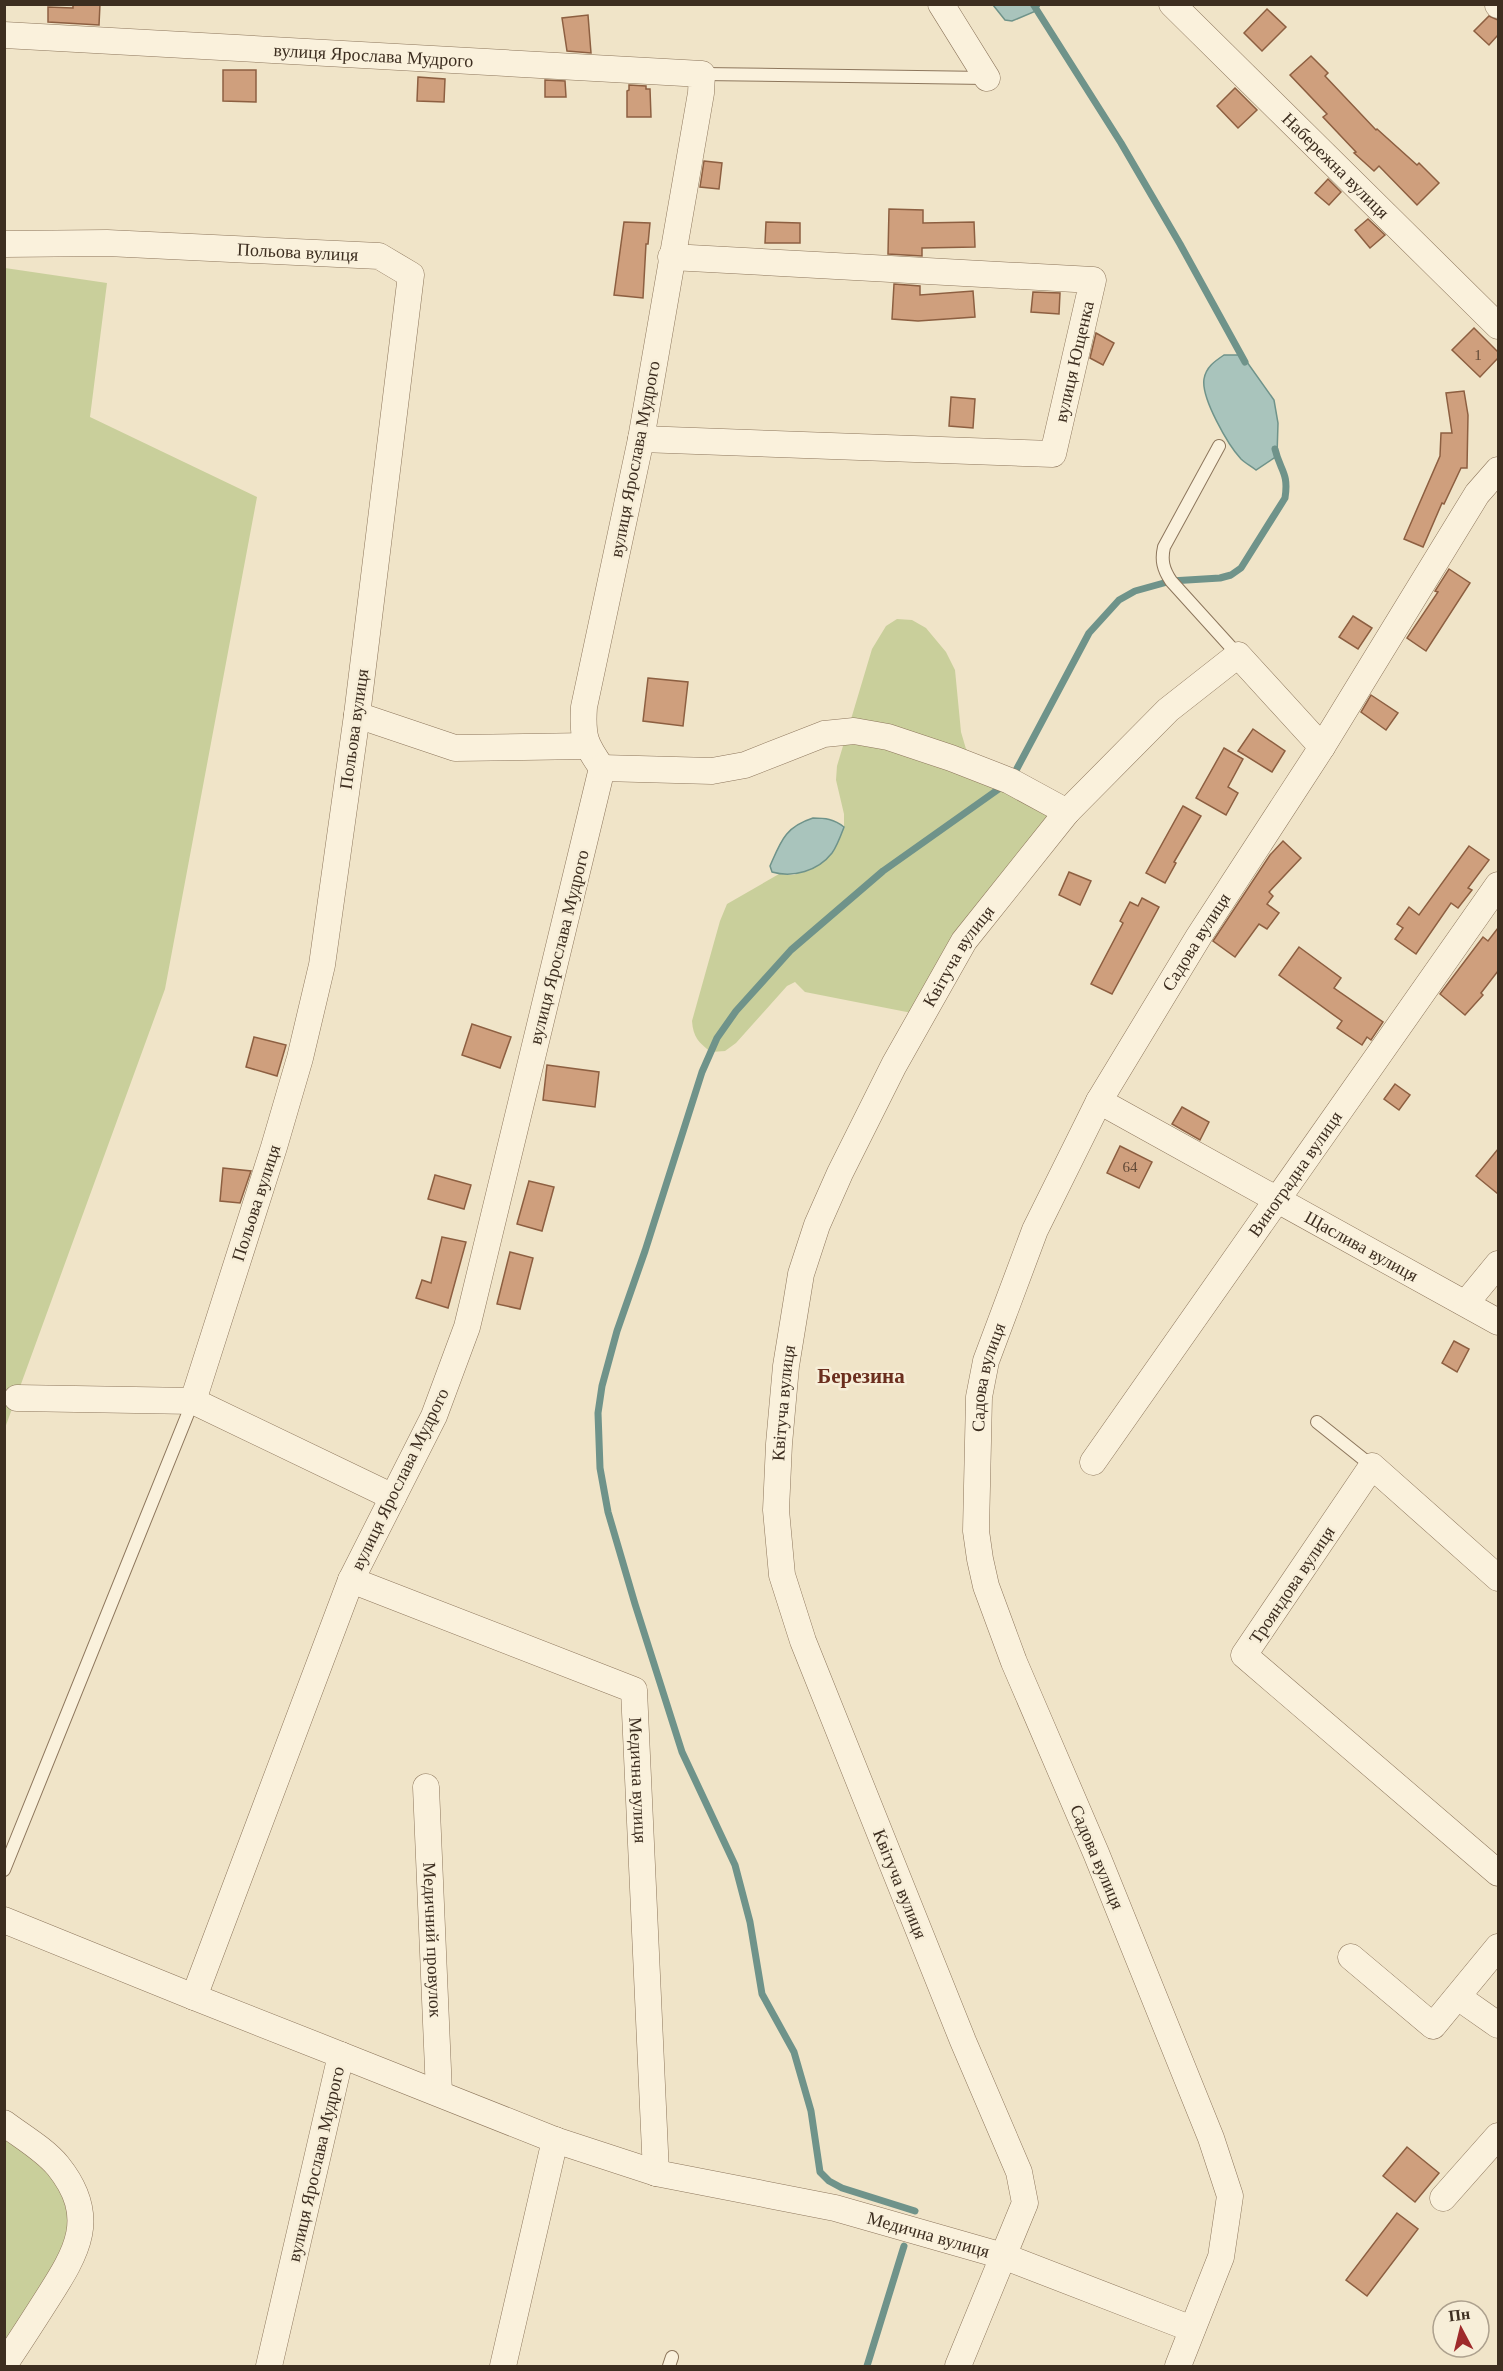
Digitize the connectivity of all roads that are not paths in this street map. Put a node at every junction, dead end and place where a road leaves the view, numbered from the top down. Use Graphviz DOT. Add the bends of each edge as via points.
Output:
graph roads {
  1 [pos="941,4"];
  2 [pos="1172,4"];
  3 [pos="4,35"];
  4 [pos="702,74"];
  5 [pos="987,78"];
  6 [pos="4,244"];
  7 [pos="671,257"];
  8 [pos="1498,326"];
  9 [pos="641,440"];
  10 [pos="1219,446"];
  11 [pos="1498,470"];
  12 [pos="1238,655"];
  13 [pos="357,715"];
  14 [pos="587,746"];
  15 [pos="1322,747"];
  16 [pos="602,768"];
  17 [pos="1067,812"];
  18 [pos="1498,885"];
  19 [pos="1099,1101"];
  20 [pos="1276,1198"];
  21 [pos="1498,1264"];
  22 [pos="1466,1303"];
  23 [pos="1498,1322"];
  24 [pos="17,1398"];
  25 [pos="193,1401"];
  26 [pos="1317,1422"];
  27 [pos="1093,1461"];
  28 [pos="1372,1466"];
  29 [pos="393,1497"];
  30 [pos="1498,1578"];
  31 [pos="351,1580"];
  32 [pos="426,1787"];
  33 [pos="4,1870"];
  34 [pos="1498,1873"];
  35 [pos="4,1920"];
  36 [pos="1498,1947"];
  37 [pos="1351,1957"];
  38 [pos="194,1997"];
  39 [pos="1458,1997"];
  40 [pos="1498,2025"];
  41 [pos="341,2055"];
  42 [pos="439,2093"];
  43 [pos="4,2123"];
  44 [pos="1498,2136"];
  45 [pos="555,2140"];
  46 [pos="656,2173"];
  47 [pos="1443,2198"];
  48 [pos="1003,2256"];
  49 [pos="1192,2329"];
  50 [pos="4,2365"];
  51 [pos="269,2367"];
  52 [pos="503,2367"];
  53 [pos="958,2367"];
  54 [pos="1178,2367"];
  1 -- 5 [label="street"];
  2 -- 8 [label="street, Набережна вулиця"];
  3 -- 4 [label="street, вулиця Ярослава Мудрого"];
  4 -- 5 [label="lane"];
  4 -- 7 [label="street, вулиця Ярослава Мудрого"];
  6 -- 13 [label="street, Польова вулиця" via="107,243 379,256 411,275"];
  7 -- 9 [label="street, вулиця Ярослава Мудрого"];
  7 -- 9 [label="street, вулиця Ющенка" via="1092,280 1053,454"];
  9 -- 14 [label="street, вулиця Ярослава Мудрого" via="584,707 582,726"];
  10 -- 12 [label="lane" via="1164,547 1162,558 1171,581"];
  11 -- 15 [label="street, Садова вулиця" via="1478,494"];
  12 -- 15 [label="street"];
  12 -- 17 [label="street, Квітуча вулиця" via="1168,710"];
  13 -- 14 [label="street" via="455,748"];
  13 -- 25 [label="street, Польова вулиця" via="312,1012 274,1147"];
  14 -- 16 [label="street, вулиця Ярослава Мудрого"];
  15 -- 19 [label="street, Садова вулиця" via="1198,936"];
  16 -- 17 [label="street" via="712,771 744,765 824,734 854,730 951,758 1010,781"];
  16 -- 29 [label="street, вулиця Ярослава Мудрого" via="467,1327 434,1416"];
  17 -- 48 [label="street, Квітуча вулиця" via="964,940 894,1065 817,1225 801,1274 786,1366 777,1499 782,1575 803,1641 1019,2172 1025,2203"];
  18 -- 20 [label="street, Виноградна вулиця"];
  19 -- 20 [label="street, Щаслива вулиця"];
  19 -- 49 [label="street, Садова вулиця" via="1035,1230 986,1361 978,1418 976,1531 999,1624 1211,2138 1230,2196 1221,2258"];
  20 -- 22 [label="street, Щаслива вулиця"];
  20 -- 27 [label="street, Виноградна вулиця"];
  21 -- 22 [label="street"];
  22 -- 23 [label="street, Щаслива вулиця"];
  24 -- 25 [label="street"];
  25 -- 29 [label="street"];
  25 -- 33 [label="lane"];
  26 -- 28 [label="lane"];
  28 -- 30 [label="street"];
  28 -- 34 [label="street, Трояндова вулиця" via="1244,1655"];
  29 -- 31 [label="street, вулиця Ярослава Мудрого"];
  31 -- 38 [label="street, вулиця Ярослава Мудрого"];
  31 -- 46 [label="street, Медична вулиця" via="634,1690"];
  32 -- 42 [label="street, Медичний провулок"];
  35 -- 38 [label="street"];
  36 -- 39 [label="street"];
  37 -- 39 [label="street" via="1433,2026"];
  38 -- 41 [label="street, вулиця Ярослава Мудрого"];
  39 -- 40 [label="street"];
  41 -- 42 [label="street, Медична вулиця"];
  41 -- 51 [label="street, вулиця Ярослава Мудрого"];
  42 -- 45 [label="street, Медична вулиця"];
  43 -- 50 [label="street" via="56,2164 67,2179 80,2212 81,2231 71,2262"];
  44 -- 47 [label="street"];
  45 -- 46 [label="street, Медична вулиця"];
  45 -- 52 [label="street"];
  46 -- 48 [label="street, Медична вулиця" via="835,2208"];
  48 -- 49 [label="street, Медична вулиця"];
  48 -- 53 [label="street, Квітуча вулиця"];
  49 -- 54 [label="street, Садова вулиця"];
}
